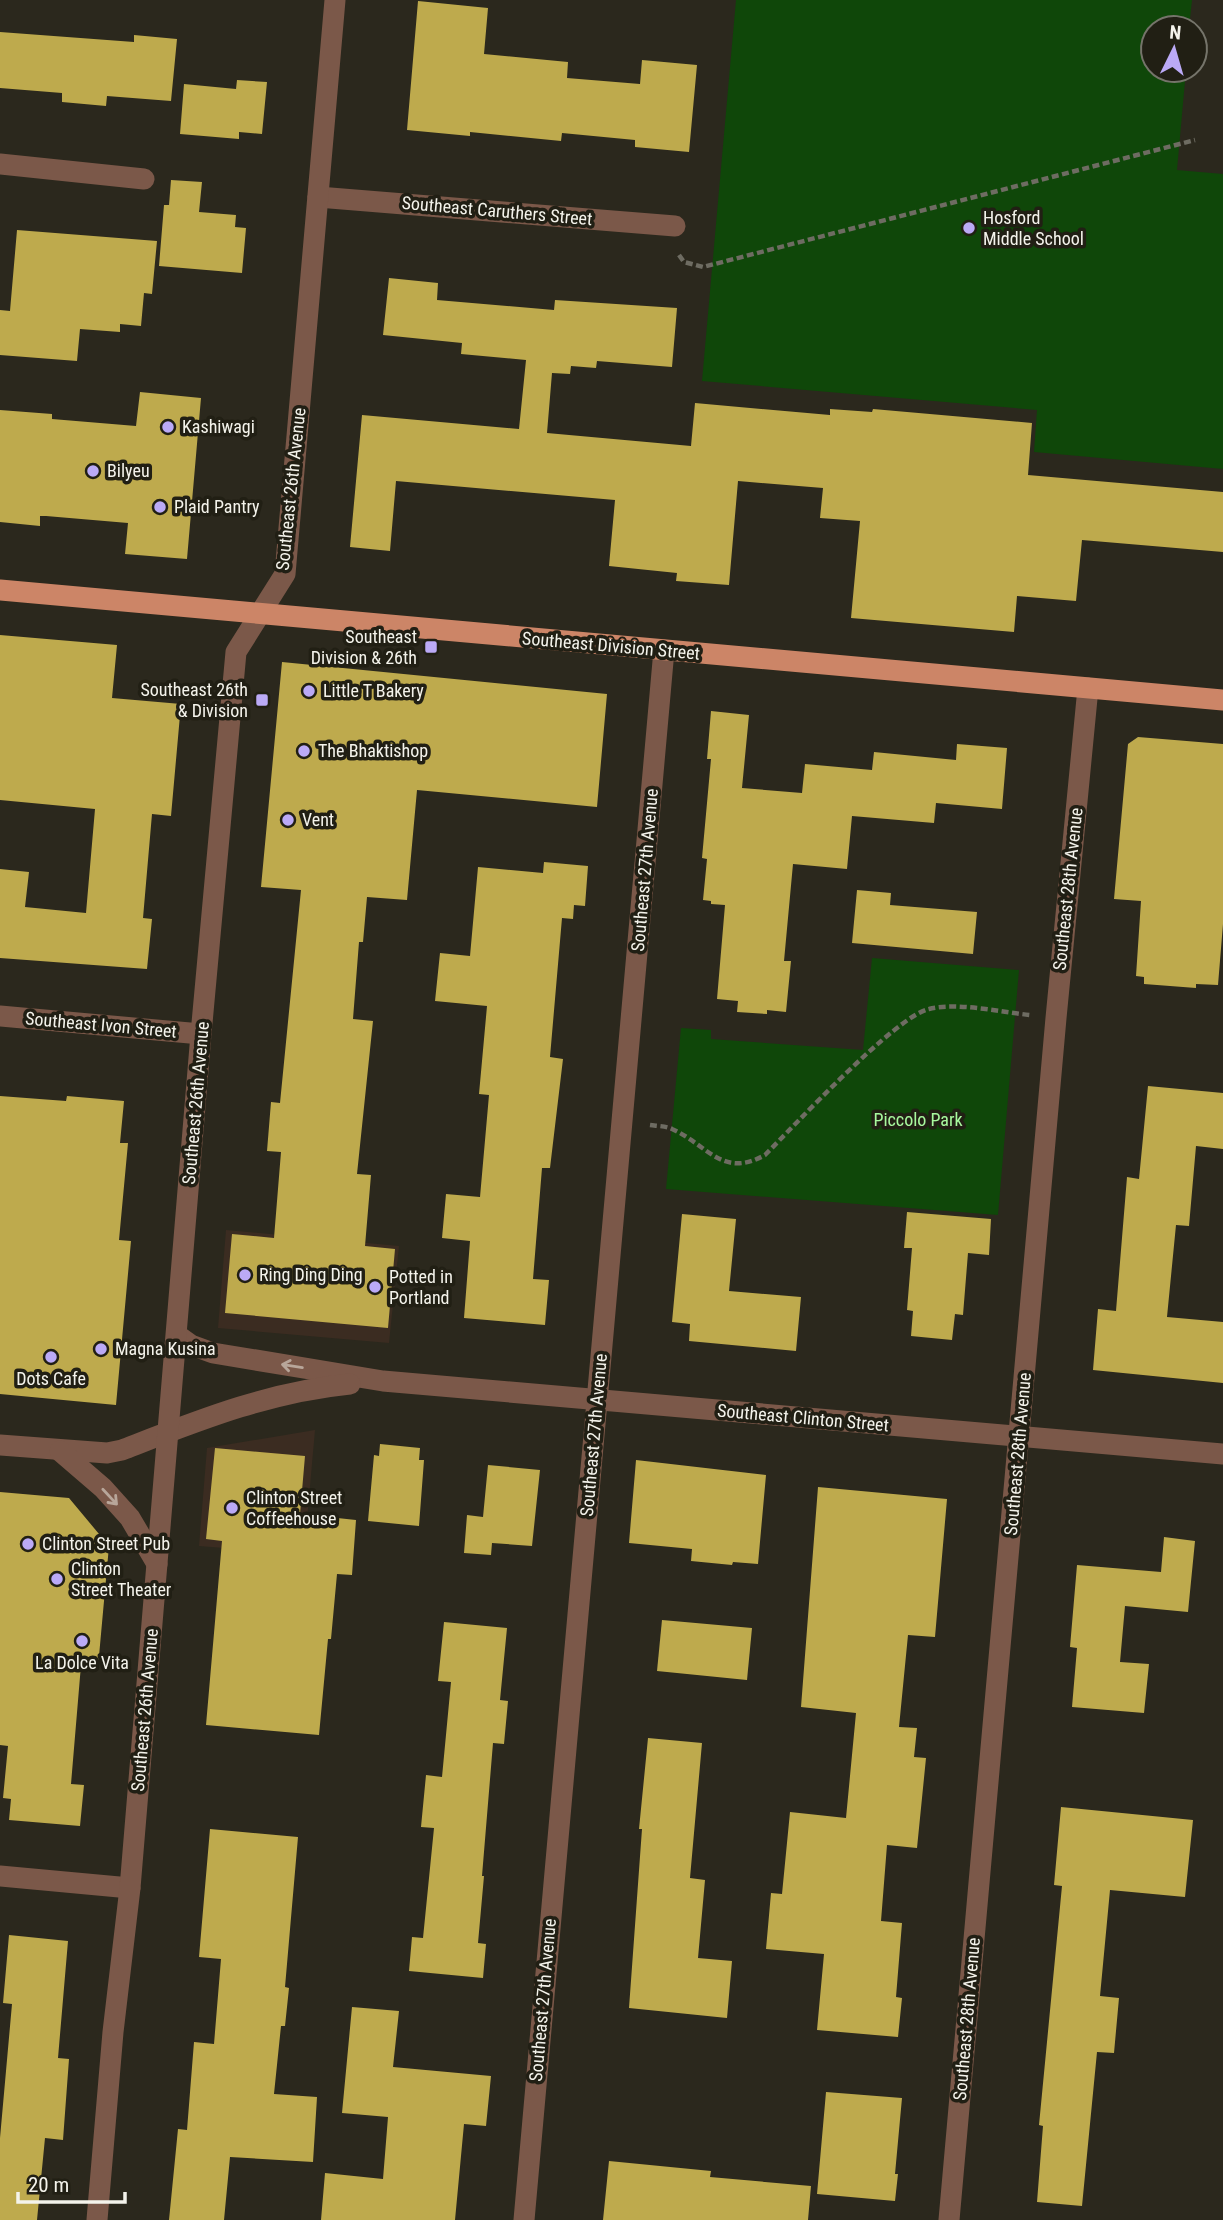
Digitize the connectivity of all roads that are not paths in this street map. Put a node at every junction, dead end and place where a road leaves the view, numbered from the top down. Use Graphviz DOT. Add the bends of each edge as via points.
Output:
graph roads {
  1 [pos="335,0"];
  2 [pos="0,164"];
  3 [pos="144,179"];
  4 [pos="318,197"];
  5 [pos="675,226"];
  6 [pos="0,590"];
  7 [pos="260,614"];
  8 [pos="664,650"];
  9 [pos="1088,688"];
  10 [pos="1223,700"];
  11 [pos="0,1016"];
  12 [pos="201,1034"];
  13 [pos="177,1335"];
  14 [pos="383,1381"];
  15 [pos="597,1401"];
  16 [pos="169,1432"];
  17 [pos="1020,1437"];
  18 [pos="0,1445"];
  19 [pos="60,1451"];
  20 [pos="1223,1454"];
  21 [pos="157,1564"];
  22 [pos="0,1876"];
  23 [pos="130,1888"];
  24 [pos="97,2220"];
  25 [pos="524,2220"];
  26 [pos="949,2220"];
  1 -- 4 [label="street, Southeast 26th Avenue"];
  2 -- 3 [label="street"];
  4 -- 5 [label="street, Southeast Caruthers Street"];
  4 -- 7 [label="street, Southeast 26th Avenue" via="285,574"];
  6 -- 7 [label="main road, Southeast Division Street"];
  7 -- 8 [label="main road, Southeast Division Street"];
  7 -- 12 [label="street, Southeast 26th Avenue" via="236,652"];
  8 -- 9 [label="main road, Southeast Division Street"];
  8 -- 15 [label="street, Southeast 27th Avenue"];
  9 -- 10 [label="main road, Southeast Division Street"];
  9 -- 17 [label="street, Southeast 28th Avenue"];
  11 -- 12 [label="street, Southeast Ivon Street"];
  12 -- 13 [label="street, Southeast 26th Avenue"];
  14 -- 13 [label="street, Southeast Clinton Street, one-way" via="227,1356 191,1345"];
  13 -- 16 [label="street, Southeast 26th Avenue"];
  14 -- 15 [label="street, Southeast Clinton Street"];
  14 -- 16 [label="street, Southeast Clinton Street" via="292,1393 225,1410"];
  15 -- 17 [label="street, Southeast Clinton Street"];
  15 -- 25 [label="street, Southeast 27th Avenue"];
  16 -- 19 [label="street, Southeast Clinton Street" via="107,1453"];
  16 -- 21 [label="street, Southeast 26th Avenue"];
  17 -- 20 [label="street, Southeast Clinton Street"];
  17 -- 26 [label="street, Southeast 28th Avenue"];
  18 -- 19 [label="street, Southeast Clinton Street"];
  19 -- 21 [label="street, one-way" via="130,1518"];
  21 -- 23 [label="street, Southeast 26th Avenue"];
  22 -- 23 [label="street"];
  23 -- 24 [label="street, Southeast 26th Avenue"];
}
